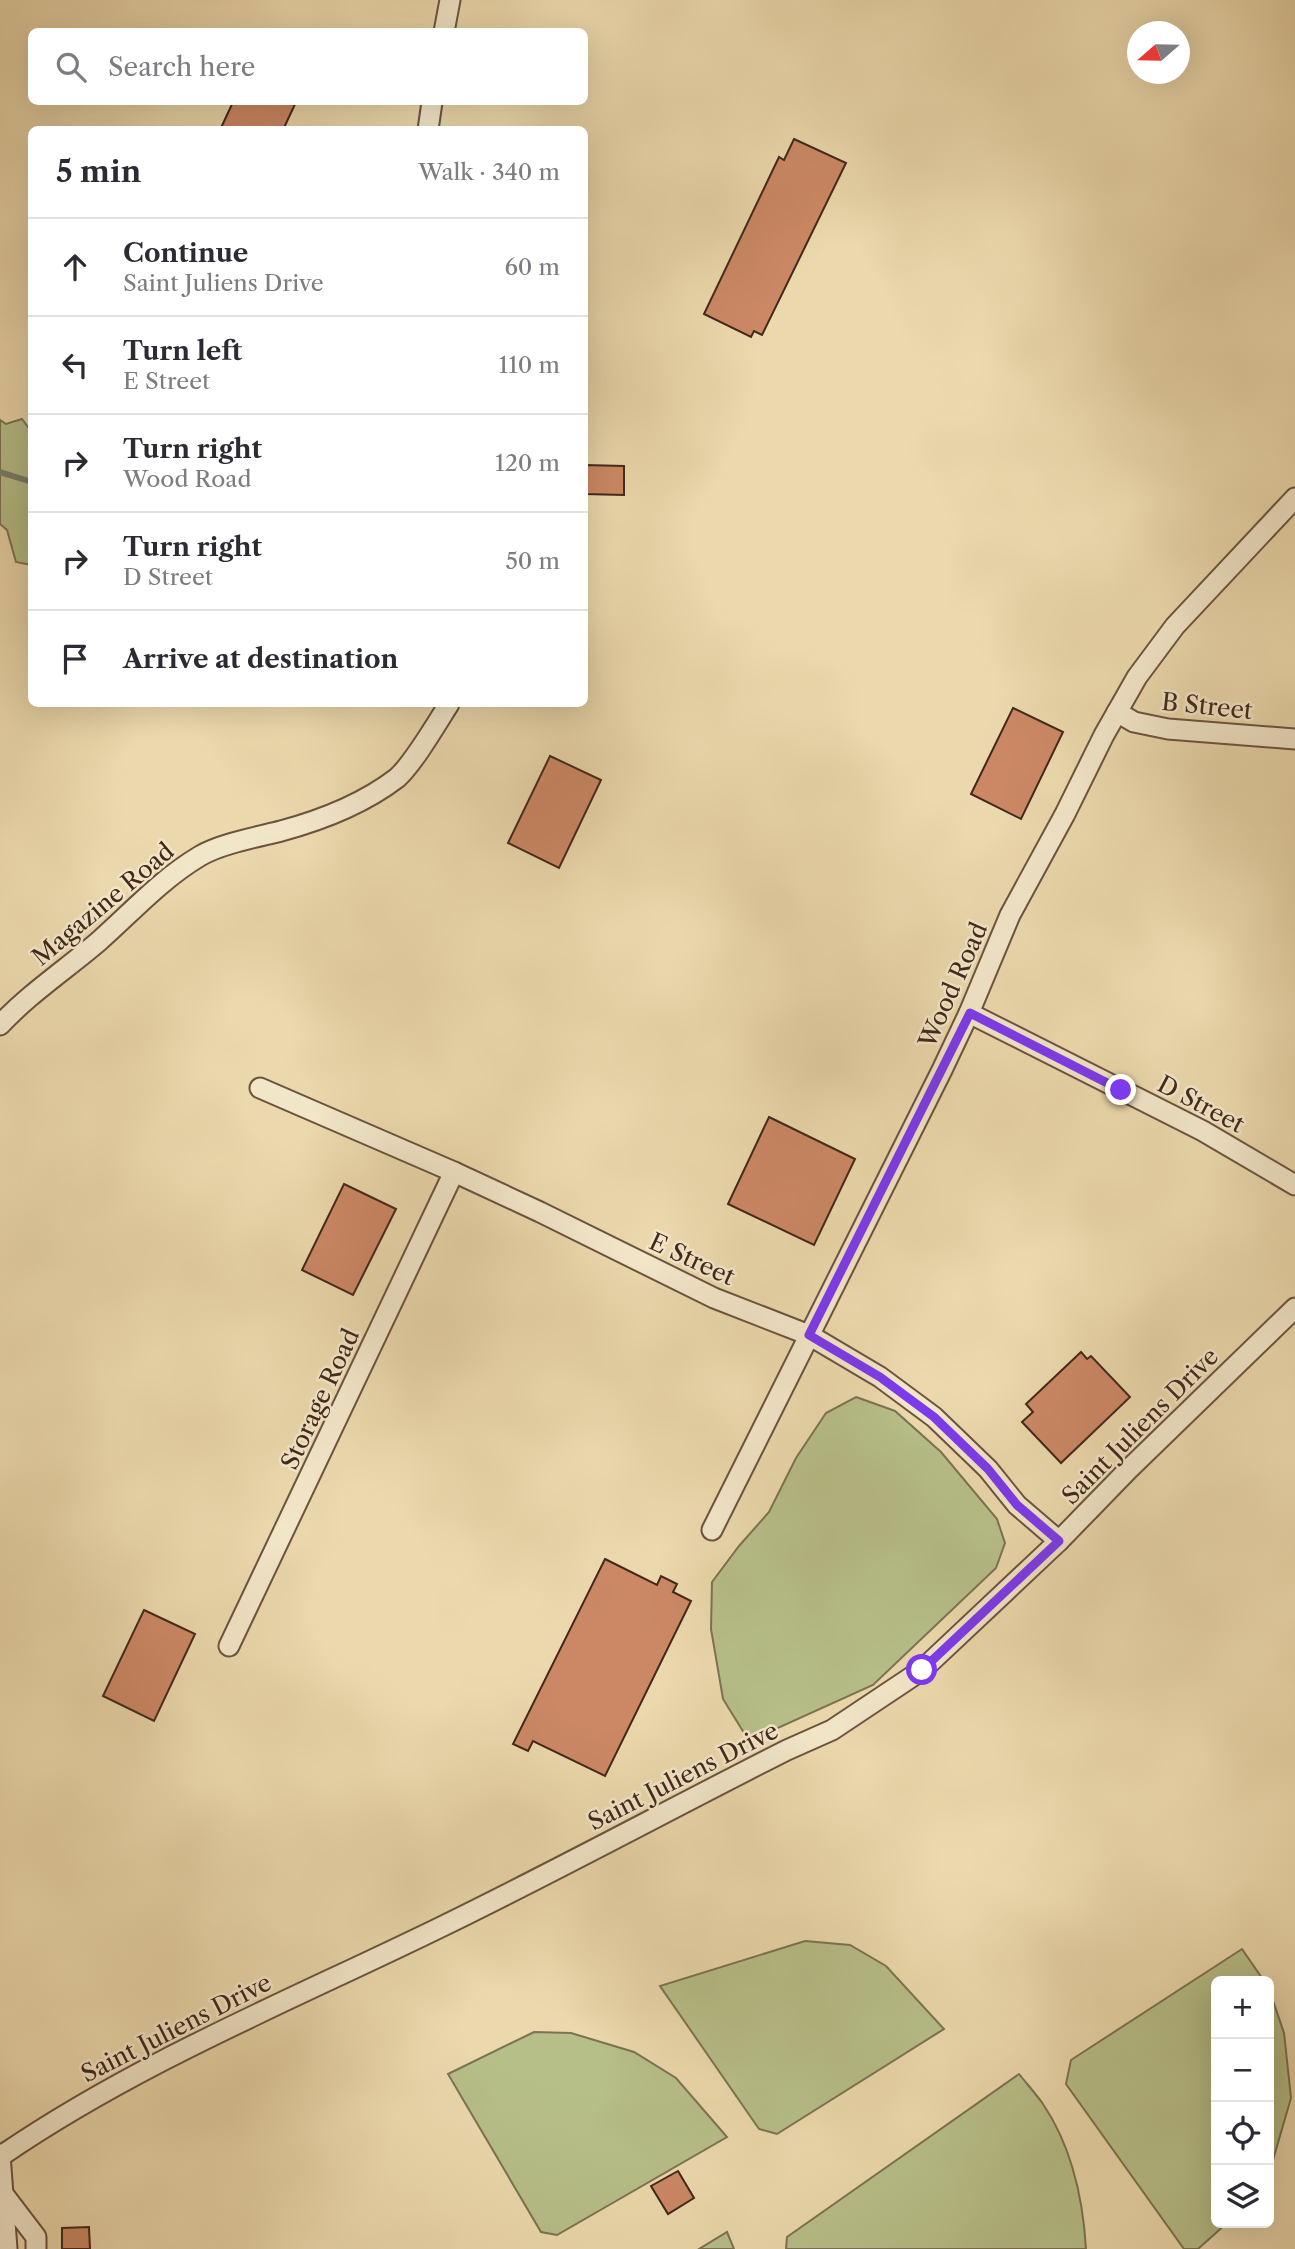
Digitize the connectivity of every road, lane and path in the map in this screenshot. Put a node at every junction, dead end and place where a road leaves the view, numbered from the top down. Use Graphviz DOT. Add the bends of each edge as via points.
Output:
graph roads {
  1 [pos="450,0"];
  2 [pos="445,28"];
  3 [pos="432,105"];
  4 [pos="429,126"];
  5 [pos="1295,498"];
  6 [pos="447,707"];
  7 [pos="1117,712"];
  8 [pos="1295,738"];
  9 [pos="970,1013"];
  10 [pos="3,1020"];
  11 [pos="260,1088"];
  12 [pos="454,1172"];
  13 [pos="1295,1185"];
  14 [pos="1295,1308"];
  15 [pos="809,1335"];
  16 [pos="712,1530"];
  17 [pos="1059,1541"];
  18 [pos="229,1646"];
  19 [pos="0,2155"];
  20 [pos="5,2195"];
  21 [pos="7,2249"];
  22 [pos="36,2249"];
  1 -- 2 [label="street"];
  3 -- 4 [label="street"];
  5 -- 7 [label="street, Wood Road" via="1175,626"];
  6 -- 10 [label="street, Magazine Road" via="399,776 359,802 316,821 202,855 159,884 119,924"];
  7 -- 8 [label="street, B Street" via="1134,722 1168,729"];
  7 -- 9 [label="street, Wood Road" via="1010,915"];
  9 -- 13 [label="street, D Street" via="1203,1131"];
  9 -- 15 [label="street, Wood Road"];
  11 -- 12 [label="street, E Street"];
  12 -- 15 [label="street, E Street" via="714,1298"];
  12 -- 18 [label="street, Storage Road"];
  14 -- 17 [label="street, Saint Juliens Drive"];
  15 -- 16 [label="street, Wood Road"];
  15 -- 17 [label="street, E Street" via="880,1377 934,1417 988,1469 1017,1505"];
  17 -- 19 [label="street, Saint Juliens Drive" via="922,1670 832,1730 100,2092"];
  19 -- 20 [label="street"];
  20 -- 21 [label="street"];
  20 -- 22 [label="street" via="36,2237"];
}
